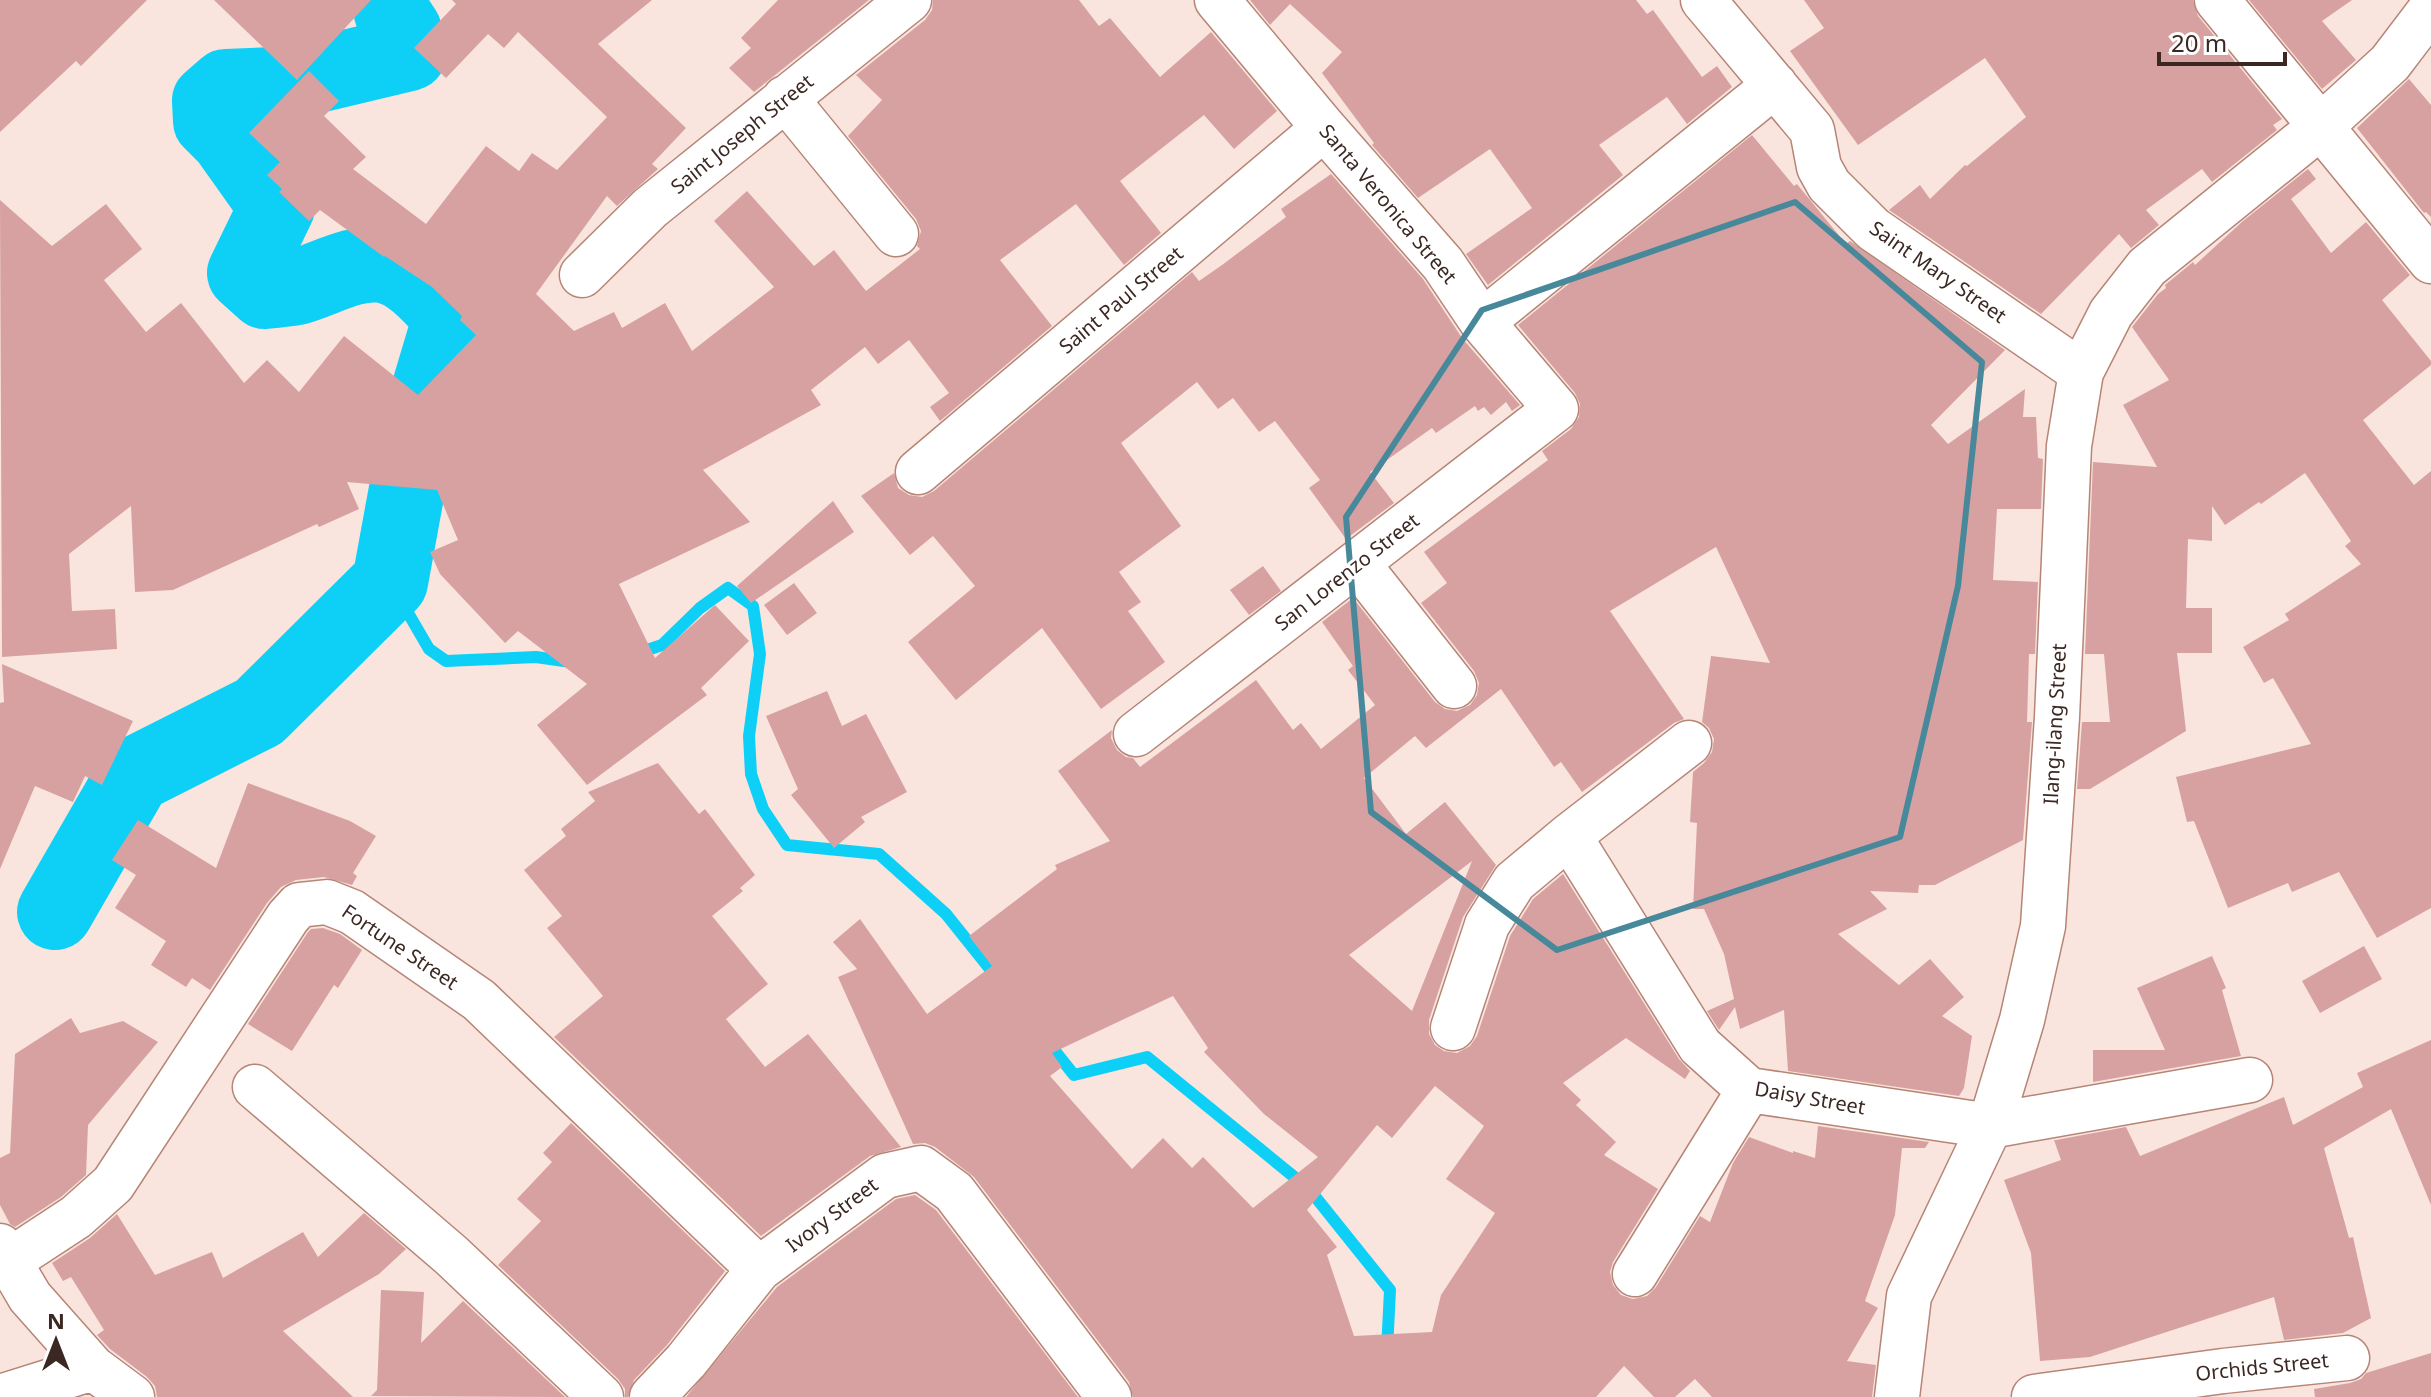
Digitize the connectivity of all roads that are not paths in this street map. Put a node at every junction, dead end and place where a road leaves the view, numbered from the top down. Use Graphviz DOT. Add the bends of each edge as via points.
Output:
graph roads {
  1 [pos="909,0"];
  2 [pos="1217,0"];
  3 [pos="1703,0"];
  4 [pos="2217,0"];
  5 [pos="2431,9"];
  6 [pos="1775,85"];
  7 [pos="785,98"];
  8 [pos="1324,128"];
  9 [pos="2319,128"];
  10 [pos="896,234"];
  11 [pos="2431,261"];
  12 [pos="582,275"];
  13 [pos="1482,322"];
  14 [pos="2081,372"];
  15 [pos="1556,409"];
  16 [pos="918,472"];
  17 [pos="1358,564"];
  18 [pos="1454,686"];
  19 [pos="1136,734"];
  20 [pos="1689,743"];
  21 [pos="1569,836"];
  22 [pos="1453,1028"];
  23 [pos="2250,1080"];
  24 [pos="255,1087"];
  25 [pos="1749,1090"];
  26 [pos="1990,1126"];
  27 [pos="4,1254"];
  28 [pos="759,1269"];
  29 [pos="1635,1274"];
  30 [pos="2347,1358"];
  31 [pos="93,1368"];
  32 [pos="0,1397"];
  33 [pos="132,1397"];
  34 [pos="601,1397"];
  35 [pos="652,1397"];
  36 [pos="1109,1397"];
  37 [pos="1897,1397"];
  38 [pos="2034,1397"];
  1 -- 7 [label="street, Saint Joseph Street"];
  2 -- 8 [label="street, Santa Veronica Street"];
  3 -- 6 [label="street, Saint Mary Street"];
  4 -- 9 [label="street"];
  5 -- 9 [label="street, Ilang-ilang Street" via="2390,63"];
  6 -- 13 [label="street"];
  6 -- 14 [label="street, Saint Mary Street" via="1812,130 1819,167 1829,185 1873,229"];
  7 -- 10 [label="street"];
  7 -- 12 [label="street, Saint Joseph Street" via="650,208"];
  8 -- 13 [label="street, Santa Veronica Street" via="1443,264"];
  8 -- 16 [label="street, Saint Paul Street"];
  9 -- 11 [label="street"];
  9 -- 14 [label="street, Ilang-ilang Street" via="2147,267 2111,313"];
  13 -- 15 [label="street, Santa Veronica Street"];
  14 -- 26 [label="street, Ilang-ilang Street" via="2069,446 2043,926"];
  15 -- 17 [label="street, San Lorenzo Street"];
  17 -- 18 [label="street"];
  17 -- 19 [label="street, San Lorenzo Street"];
  20 -- 21 [label="street"];
  21 -- 22 [label="street" via="1514,882 1487,925"];
  21 -- 25 [label="street, Daisy Street" via="1700,1046"];
  23 -- 26 [label="street, Daisy Street"];
  24 -- 34 [label="street" via="451,1255"];
  25 -- 26 [label="street, Daisy Street"];
  25 -- 29 [label="street"];
  26 -- 37 [label="street, Ilang-ilang Street" via="1909,1296"];
  27 -- 28 [label="street, Fortune Street" via="76,1217 113,1184 288,917 299,905 327,902 369,922 479,1000"];
  27 -- 31 [label="street" via="30,1297"];
  28 -- 35 [label="street, Ivory Street"];
  28 -- 36 [label="street, Ivory Street" via="885,1176 921,1168 954,1192"];
  30 -- 38 [label="street, Orchids Street"];
  31 -- 32 [label="street"];
  31 -- 33 [label="street"];
}
